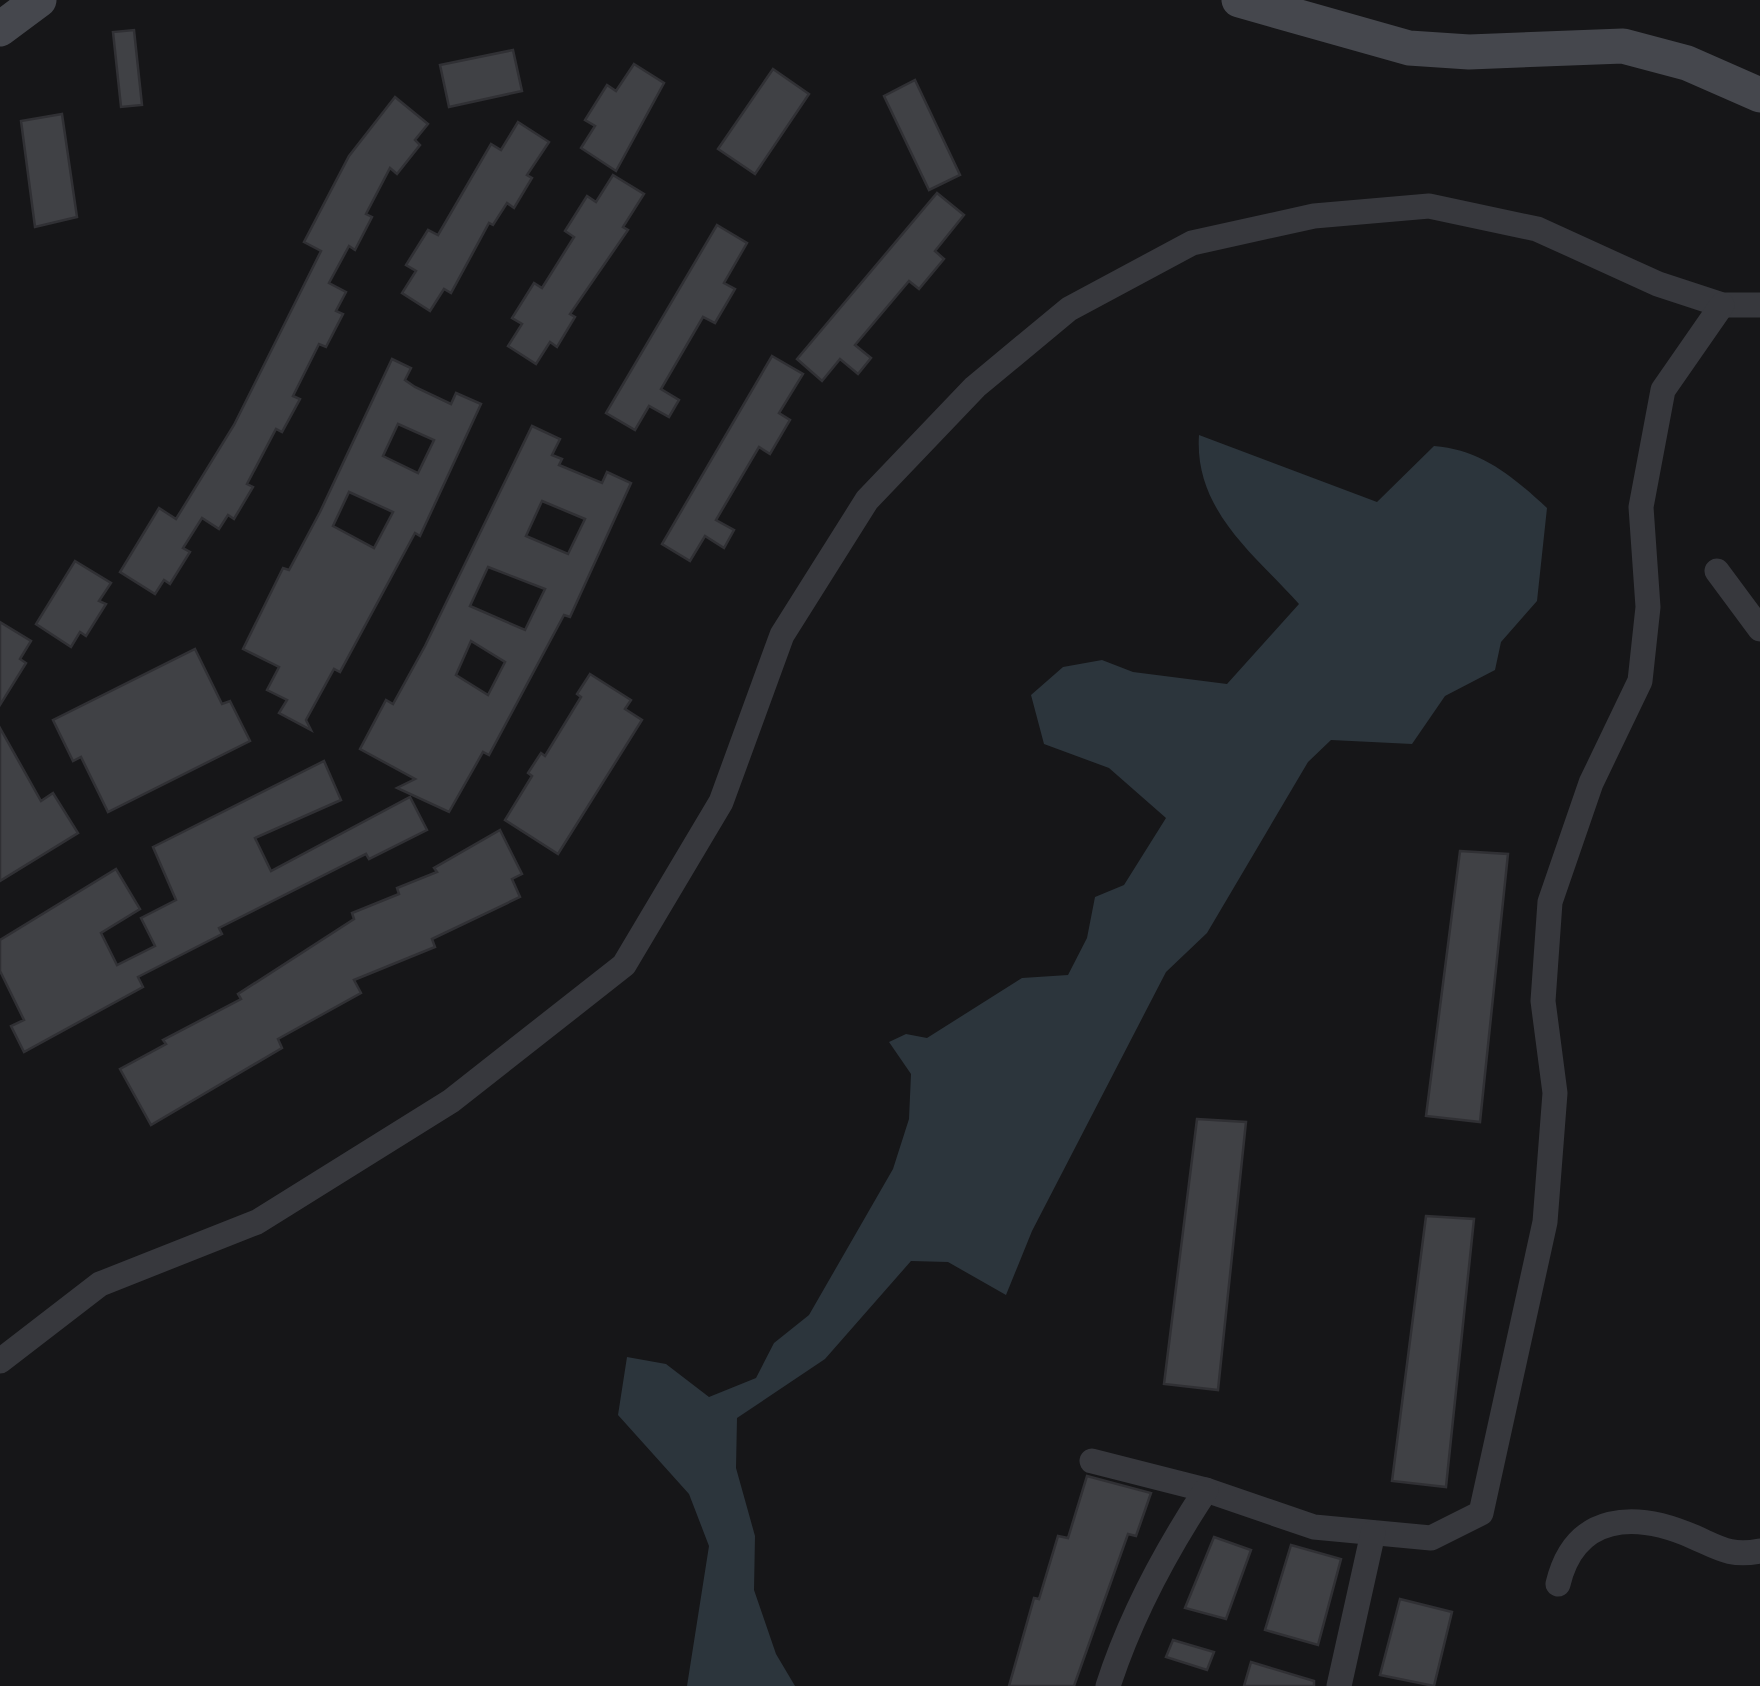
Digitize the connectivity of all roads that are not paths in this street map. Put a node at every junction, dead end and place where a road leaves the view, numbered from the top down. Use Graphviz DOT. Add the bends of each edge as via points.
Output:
graph roads {
  1 [pos="39,0"];
  2 [pos="1239,0"];
  3 [pos="0,29"];
  4 [pos="1760,94"];
  5 [pos="1760,304"];
  6 [pos="1722,305"];
  7 [pos="1716,571"];
  8 [pos="1760,629"];
  9 [pos="0,1361"];
  10 [pos="1092,1461"];
  11 [pos="1206,1490"];
  12 [pos="1373,1533"];
  13 [pos="1760,1551"];
  14 [pos="1558,1584"];
  15 [pos="1108,1686"];
  16 [pos="1339,1686"];
  1 -- 3 [label="street"];
  2 -- 4 [label="street" via="1409,48 1624,46"];
  5 -- 6 [label="street"];
  6 -- 9 [label="street" via="1536,229 1430,206 1314,216 1192,243 1069,309 976,387 866,500 782,635 721,802 624,965 435,1111 258,1222 100,1284"];
  6 -- 12 [label="street" via="1663,390 1640,507 1648,606 1640,681 1591,783 1550,902 1543,1002 1555,1094 1545,1222 1481,1513 1431,1538"];
  7 -- 8 [label="street"];
  10 -- 11 [label="street"];
  11 -- 12 [label="street" via="1314,1527"];
  11 -- 15 [label="street" via="1165,1551"];
  12 -- 16 [label="street"];
  13 -- 14 [label="street" via="1730,1554 1664,1528 1608,1523 1572,1550"];
}
